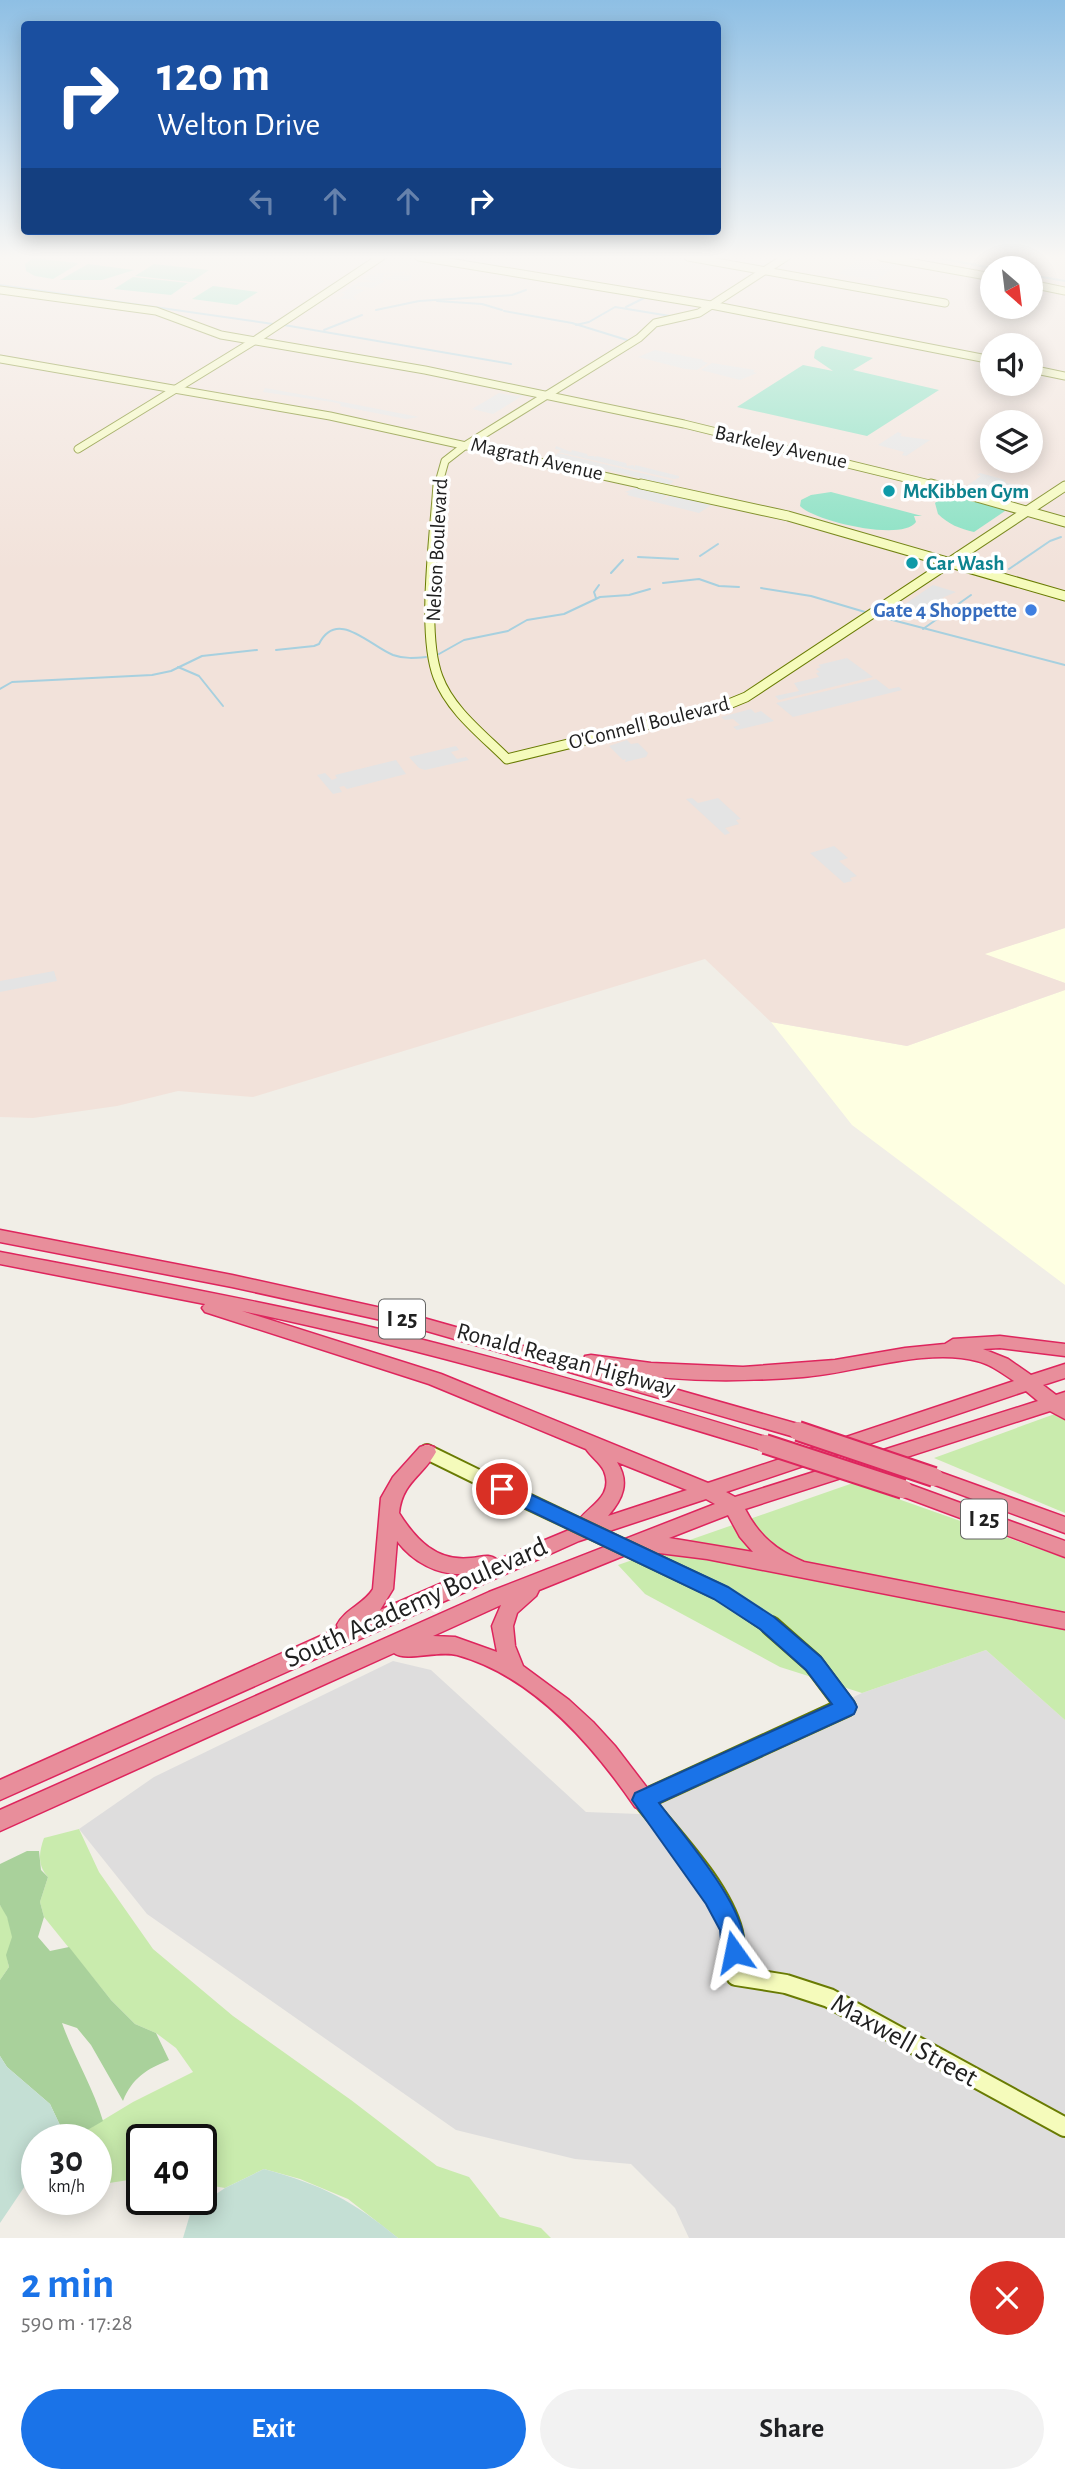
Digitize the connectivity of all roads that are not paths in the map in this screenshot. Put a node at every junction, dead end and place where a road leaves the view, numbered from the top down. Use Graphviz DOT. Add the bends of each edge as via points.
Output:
graph roads {
  1 [pos="16,361"];
  2 [pos="220,361"];
  3 [pos="367,361"];
  4 [pos="605,361"];
  5 [pos="1043,371"];
  6 [pos="1065,376"];
  7 [pos="178,387"];
  8 [pos="548,394"];
  9 [pos="469,443"];
  10 [pos="78,449"];
  11 [pos="1065,486"];
  12 [pos="1041,502"];
  13 [pos="1030,510"];
  14 [pos="1065,522"];
  15 [pos="951,562"];
  16 [pos="1065,596"];
  17 [pos="866,619"];
  18 [pos="507,759"];
  19 [pos="0,1236"];
  20 [pos="0,1258"];
  21 [pos="142,1286"];
  22 [pos="469,1336"];
  23 [pos="1065,1350"];
  24 [pos="914,1354"];
  25 [pos="1065,1371"];
  26 [pos="1028,1384"];
  27 [pos="1061,1404"];
  28 [pos="588,1442"];
  29 [pos="427,1452"];
  30 [pos="759,1474"];
  31 [pos="706,1490"];
  32 [pos="527,1501"];
  33 [pos="733,1505"];
  34 [pos="389,1513"];
  35 [pos="1065,1525"];
  36 [pos="572,1536"];
  37 [pos="1065,1549"];
  38 [pos="529,1553"];
  39 [pos="607,1554"];
  40 [pos="573,1566"];
  41 [pos="800,1569"];
  42 [pos="721,1593"];
  43 [pos="1065,1621"];
  44 [pos="291,1659"];
  45 [pos="353,1664"];
  46 [pos="513,1669"];
  47 [pos="0,1790"];
  48 [pos="643,1800"];
  49 [pos="0,1821"];
  50 [pos="1065,2127"];
  1 -- 7 [label="street, Magrath Avenue"];
  2 -- 7 [label="street"];
  3 -- 8 [label="street, Barkeley Avenue"];
  4 -- 8 [label="street, Nelson Boulevard"];
  5 -- 6 [label="street"];
  7 -- 9 [label="street, Magrath Avenue"];
  7 -- 10 [label="street"];
  8 -- 9 [label="street, Nelson Boulevard"];
  8 -- 13 [label="street, Barkeley Avenue" via="840,460"];
  9 -- 15 [label="street, Magrath Avenue" via="736,503"];
  9 -- 18 [label="street, Nelson Boulevard" via="445,461 439,476 432,654 449,695"];
  11 -- 12 [label="street, O'Connell Boulevard"];
  12 -- 13 [label="street, O'Connell Boulevard"];
  12 -- 14 [label="street" via="1043,510"];
  13 -- 14 [label="street, Barkeley Avenue"];
  13 -- 15 [label="street, O'Connell Boulevard"];
  15 -- 16 [label="street, Magrath Avenue"];
  15 -- 17 [label="street, O'Connell Boulevard"];
  17 -- 18 [label="street, O'Connell Boulevard" via="740,700"];
  19 -- 22 [label="highway, Ronald Reagan Highway / I 25" via="232,1281"];
  20 -- 21 [label="highway, Ronald Reagan Highway / I 25"];
  21 -- 28 [label="highway" via="435,1380"];
  21 -- 37 [label="highway, Ronald Reagan Highway / I 25, bridge" via="410,1343 621,1399 904,1489"];
  22 -- 24 [label="highway" via="607,1363 709,1373 795,1371"];
  22 -- 35 [label="highway, Ronald Reagan Highway / I 25, bridge" via="798,1431"];
  23 -- 24 [label="highway" via="975,1342"];
  24 -- 26 [label="highway" via="974,1353 998,1362"];
  25 -- 26 [label="highway, South Academy Boulevard"];
  26 -- 27 [label="highway"];
  26 -- 30 [label="highway, South Academy Boulevard"];
  27 -- 33 [label="highway, South Academy Boulevard"];
  28 -- 31 [label="highway"];
  28 -- 36 [label="highway" via="606,1458 616,1485 603,1512"];
  29 -- 32 [label="street"];
  29 -- 34 [label="highway" via="400,1482"];
  30 -- 31 [label="highway, South Academy Boulevard"];
  30 -- 33 [label="highway" via="740,1488"];
  31 -- 33 [label="highway"];
  31 -- 36 [label="highway, South Academy Boulevard"];
  32 -- 42 [label="street, bridge"];
  33 -- 39 [label="highway, South Academy Boulevard"];
  33 -- 41 [label="highway" via="756,1543"];
  34 -- 38 [label="highway" via="413,1549 438,1563 465,1567"];
  34 -- 44 [label="highway" via="387,1572 376,1602 363,1615"];
  36 -- 38 [label="highway, South Academy Boulevard"];
  38 -- 44 [label="highway, South Academy Boulevard"];
  39 -- 40 [label="highway, South Academy Boulevard"];
  39 -- 41 [label="highway" via="677,1546"];
  40 -- 45 [label="highway, South Academy Boulevard"];
  40 -- 46 [label="highway" via="523,1594 507,1612 502,1643"];
  41 -- 43 [label="highway"];
  42 -- 48 [label="street" via="767,1623 813,1663 846,1707"];
  44 -- 47 [label="highway, South Academy Boulevard"];
  45 -- 46 [label="highway" via="424,1644 453,1645"];
  45 -- 49 [label="highway, South Academy Boulevard"];
  46 -- 48 [label="highway" via="597,1737"];
  48 -- 50 [label="street, Maxwell Street" via="715,1896 732,1929 736,1976 786,1984 829,1998"];
}
